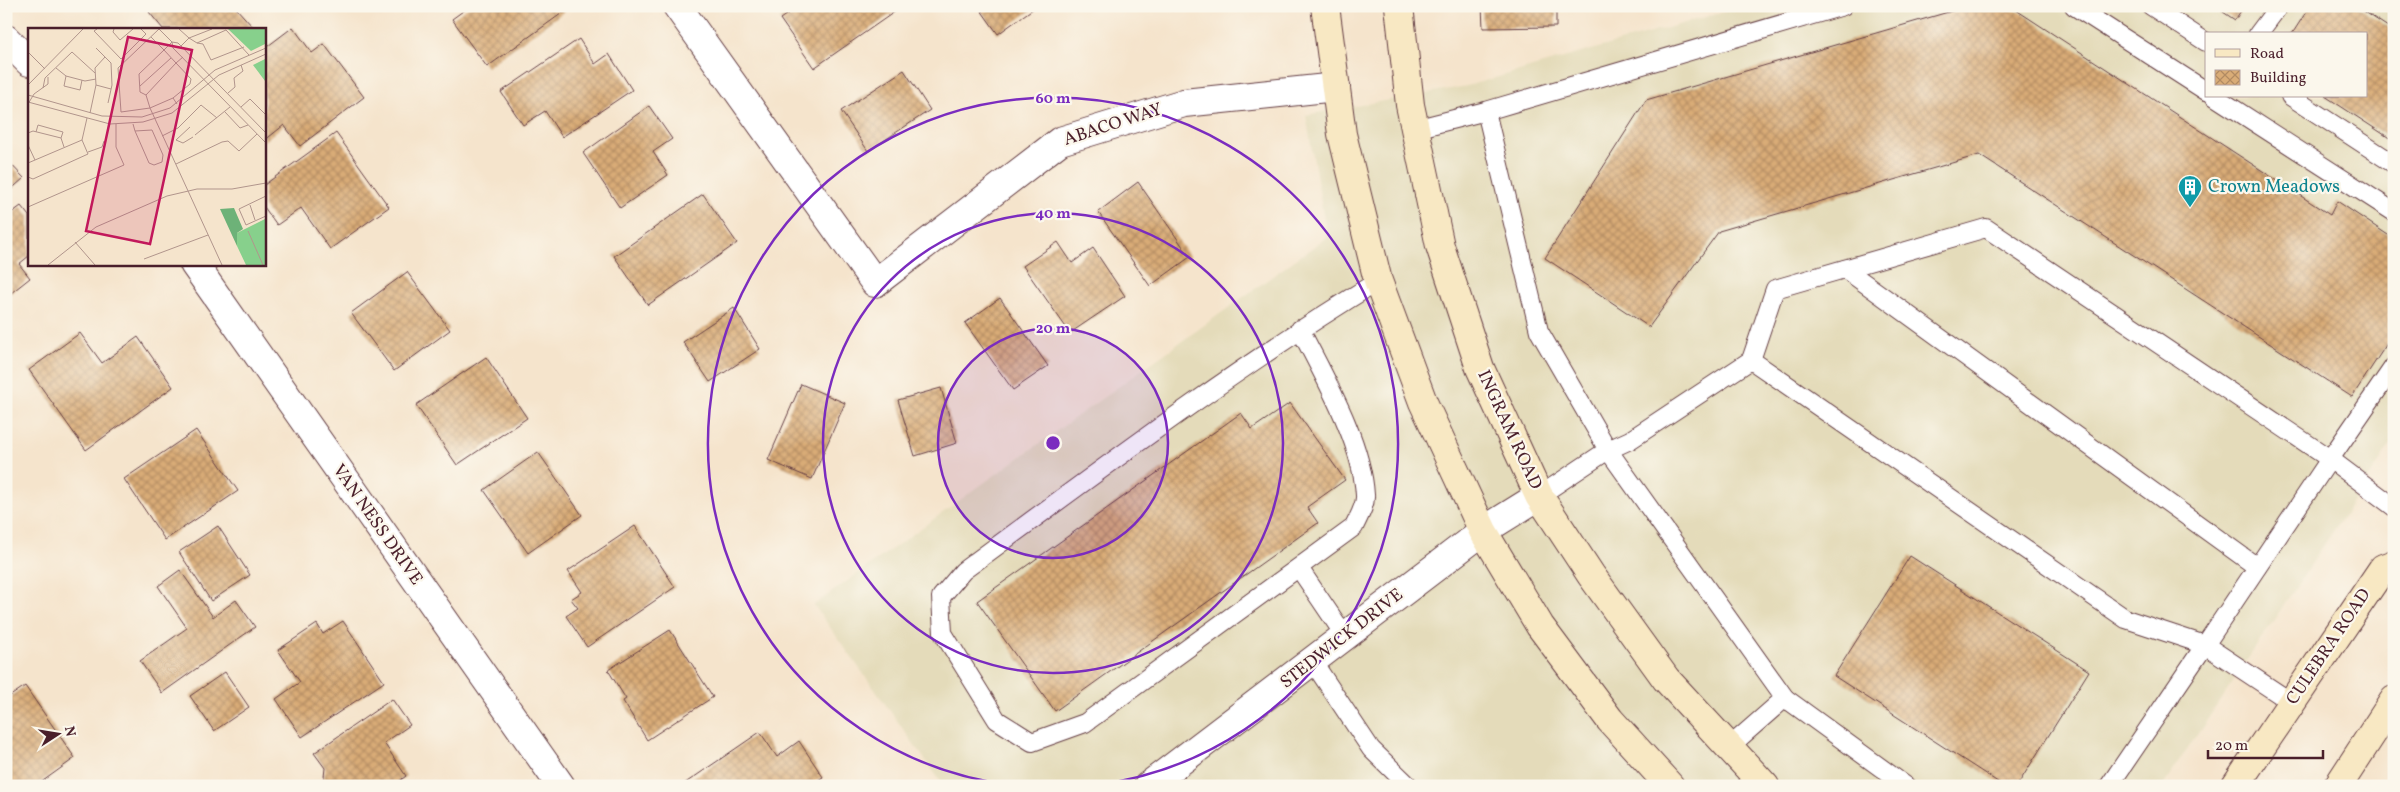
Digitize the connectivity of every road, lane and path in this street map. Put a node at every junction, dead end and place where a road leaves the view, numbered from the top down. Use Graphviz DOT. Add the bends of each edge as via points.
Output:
graph roads {
  1 [pos="677,6"];
  2 [pos="1325,6"];
  3 [pos="1399,6"];
  4 [pos="1843,6"];
  5 [pos="2074,6"];
  6 [pos="2151,6"];
  7 [pos="2279,6"];
  8 [pos="2260,32"];
  9 [pos="6,39"];
  10 [pos="2205,41"];
  11 [pos="28,61"];
  12 [pos="1336,87"];
  13 [pos="2205,91"];
  14 [pos="2217,98"];
  15 [pos="2293,98"];
  16 [pos="1486,111"];
  17 [pos="1415,129"];
  18 [pos="2394,164"];
  19 [pos="2394,212"];
  20 [pos="195,265"];
  21 [pos="1845,269"];
  22 [pos="1378,281"];
  23 [pos="1300,328"];
  24 [pos="1751,360"];
  25 [pos="2394,366"];
  26 [pos="1608,450"];
  27 [pos="2330,459"];
  28 [pos="1539,496"];
  29 [pos="2394,507"];
  30 [pos="1483,531"];
  31 [pos="2394,564"];
  32 [pos="1299,568"];
  33 [pos="2257,568"];
  34 [pos="1345,636"];
  35 [pos="2205,645"];
  36 [pos="1313,662"];
  37 [pos="1785,698"];
  38 [pos="2394,700"];
  39 [pos="2291,702"];
  40 [pos="1728,748"];
  41 [pos="561,786"];
  42 [pos="1148,786"];
  43 [pos="1409,786"];
  44 [pos="1670,786"];
  45 [pos="1765,786"];
  46 [pos="1906,786"];
  47 [pos="2109,786"];
  48 [pos="2235,786"];
  49 [pos="2338,786"];
  1 -- 12 [label="street, ABACO WAY" via="875,283 1060,141 1184,102"];
  2 -- 12 [label="street"];
  3 -- 17 [label="street, INGRAM ROAD"];
  4 -- 16 [label="lane"];
  5 -- 13 [label="lane"];
  6 -- 10 [label="lane"];
  7 -- 8 [label="lane"];
  9 -- 11 [label="street"];
  12 -- 22 [label="street" via="1342,134"];
  14 -- 19 [label="lane"];
  15 -- 18 [label="lane"];
  16 -- 17 [label="lane"];
  16 -- 26 [label="lane" via="1539,331"];
  17 -- 28 [label="street, INGRAM ROAD" via="1440,246 1480,368"];
  20 -- 41 [label="street, VAN NESS DRIVE"];
  21 -- 24 [label="lane" via="1775,289"];
  21 -- 27 [label="lane" via="1986,228"];
  21 -- 33 [label="lane"];
  22 -- 23 [label="lane"];
  22 -- 30 [label="street" via="1423,402"];
  23 -- 32 [label="lane" via="1358,455 1366,497 1354,527"];
  23 -- 32 [label="lane" via="962,571 941,597 943,633 997,720 1032,742 1085,723"];
  24 -- 26 [label="lane" via="1630,440"];
  24 -- 35 [label="lane" via="2126,619"];
  25 -- 27 [label="lane"];
  26 -- 28 [label="lane"];
  26 -- 37 [label="lane"];
  27 -- 29 [label="lane"];
  27 -- 33 [label="lane"];
  28 -- 30 [label="street, STEDWICK DRIVE"];
  28 -- 40 [label="street, INGRAM ROAD" via="1666,679"];
  30 -- 34 [label="street, STEDWICK DRIVE"];
  30 -- 44 [label="street" via="1540,626 1610,720"];
  31 -- 39 [label="street, CULEBRA ROAD" via="2383,568"];
  32 -- 34 [label="lane"];
  33 -- 35 [label="lane"];
  34 -- 36 [label="street, STEDWICK DRIVE"];
  35 -- 39 [label="lane"];
  35 -- 47 [label="lane"];
  36 -- 42 [label="street, STEDWICK DRIVE"];
  36 -- 43 [label="lane" via="1371,749"];
  37 -- 40 [label="lane"];
  37 -- 46 [label="lane"];
  38 -- 49 [label="street"];
  39 -- 48 [label="street, CULEBRA ROAD"];
  40 -- 45 [label="street, INGRAM ROAD"];
}
